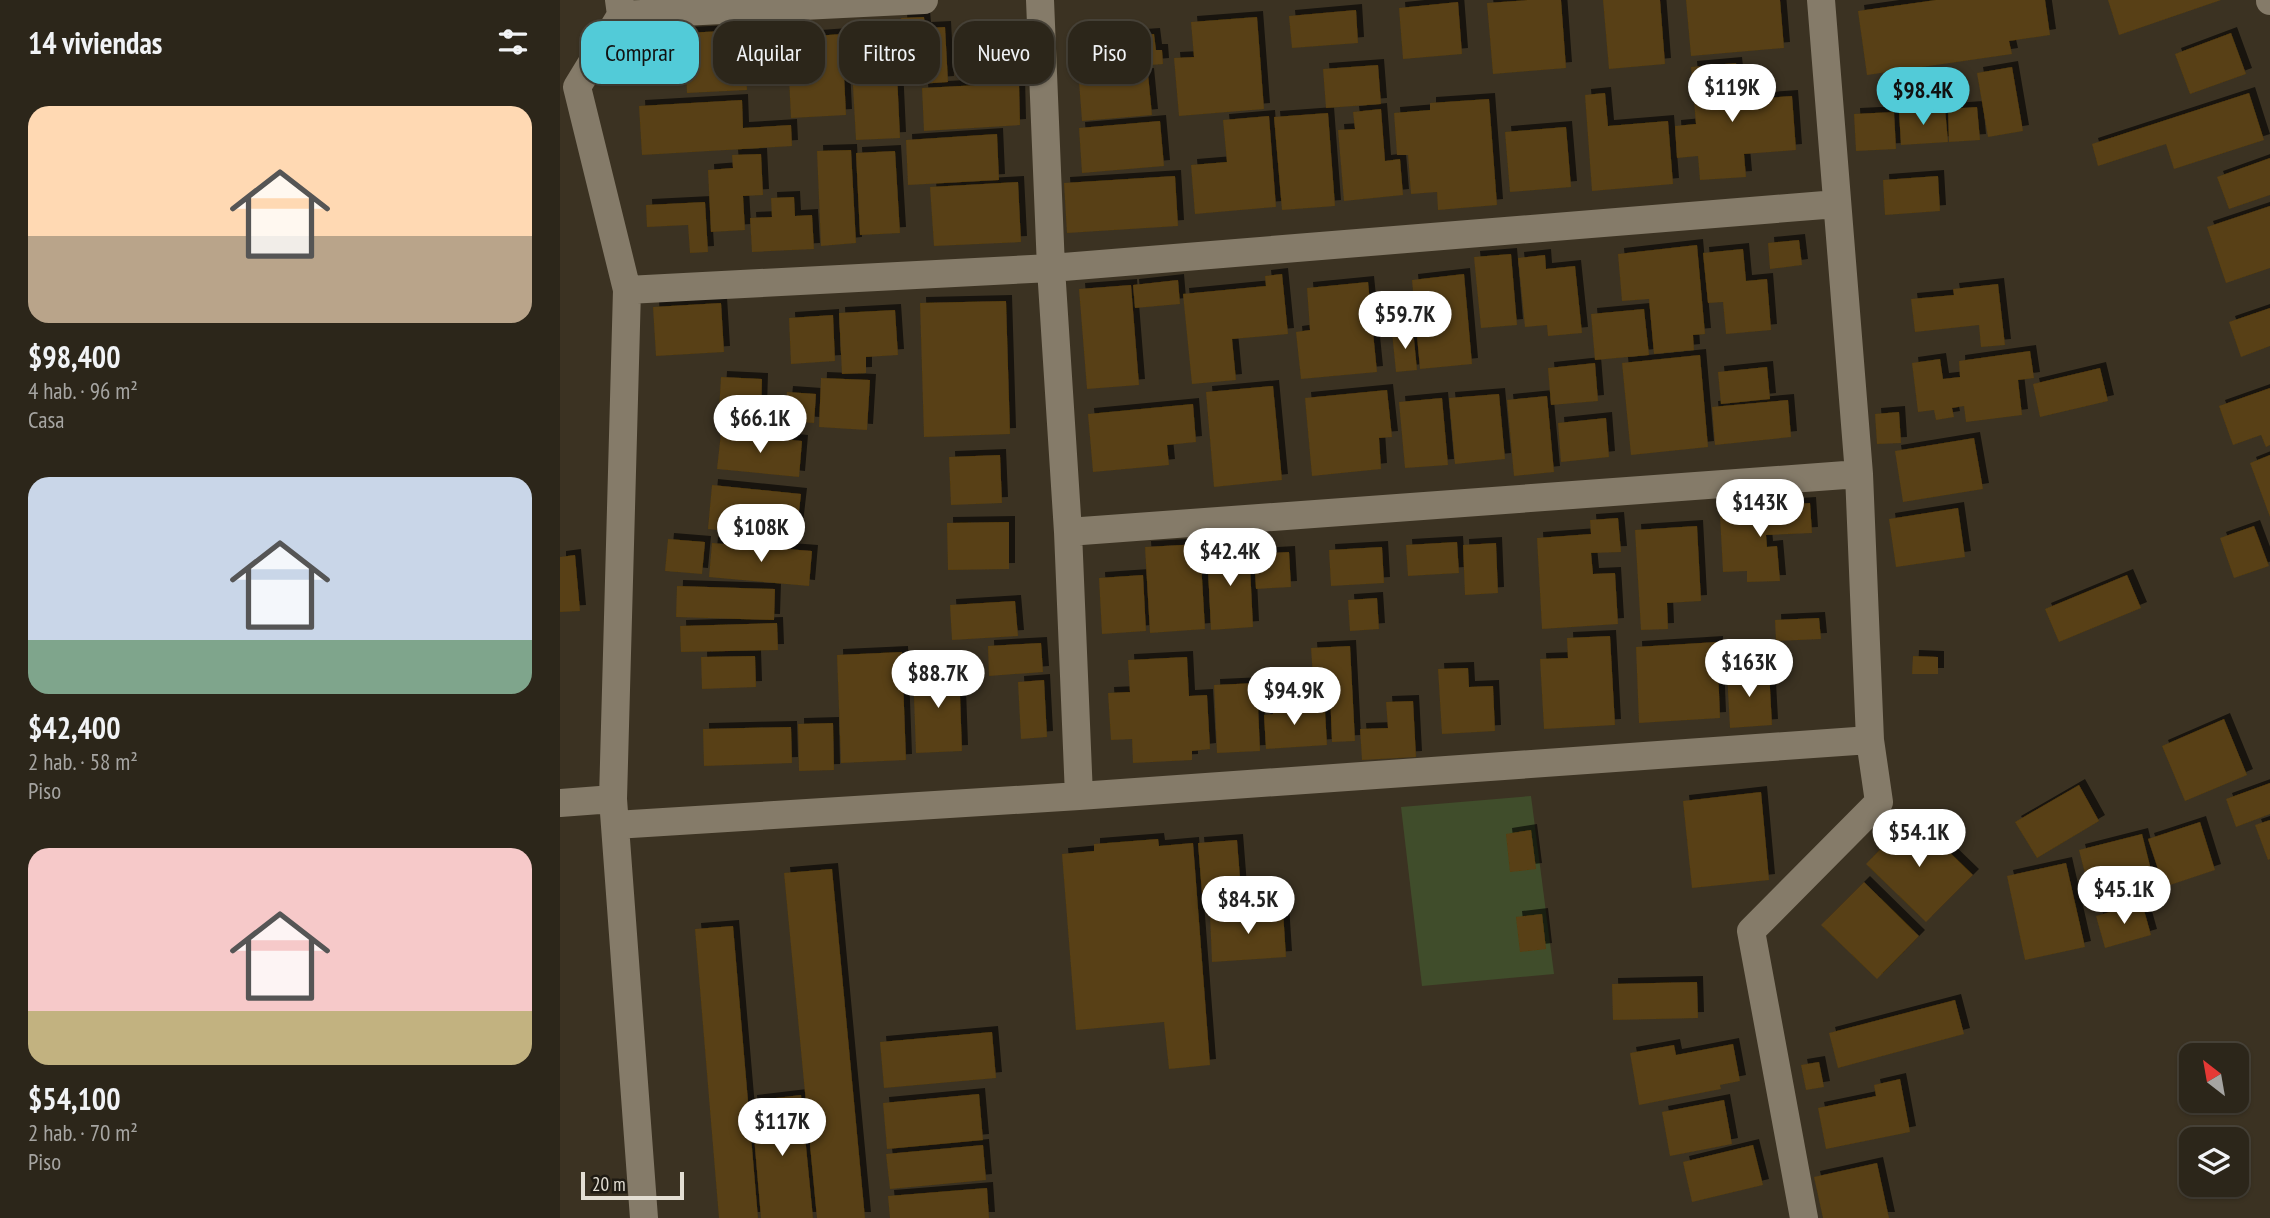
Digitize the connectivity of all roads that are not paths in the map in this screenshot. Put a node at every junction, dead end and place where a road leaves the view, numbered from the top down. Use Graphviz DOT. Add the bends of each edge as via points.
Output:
graph roads {
  1 [pos="923,0"];
  2 [pos="1040,0"];
  3 [pos="1821,0"];
  4 [pos="620,8"];
  5 [pos="568,88"];
  6 [pos="1837,204"];
  7 [pos="1051,268"];
  8 [pos="627,290"];
  9 [pos="1859,474"];
  10 [pos="1068,532"];
  11 [pos="1870,740"];
  12 [pos="1079,796"];
  13 [pos="560,803"];
  14 [pos="614,812"];
  15 [pos="644,1218"];
  16 [pos="1804,1218"];
  1 -- 4 [label="street"];
  2 -- 7 [label="street"];
  3 -- 6 [label="street"];
  4 -- 5 [label="street"];
  5 -- 8 [label="street"];
  6 -- 7 [label="street"];
  6 -- 9 [label="street"];
  7 -- 8 [label="street"];
  7 -- 10 [label="street"];
  8 -- 14 [label="street"];
  9 -- 10 [label="street"];
  9 -- 11 [label="street"];
  10 -- 12 [label="street"];
  11 -- 12 [label="street"];
  11 -- 16 [label="street" via="1879,802 1751,931"];
  12 -- 14 [label="street"];
  13 -- 14 [label="street"];
  14 -- 15 [label="street"];
}
